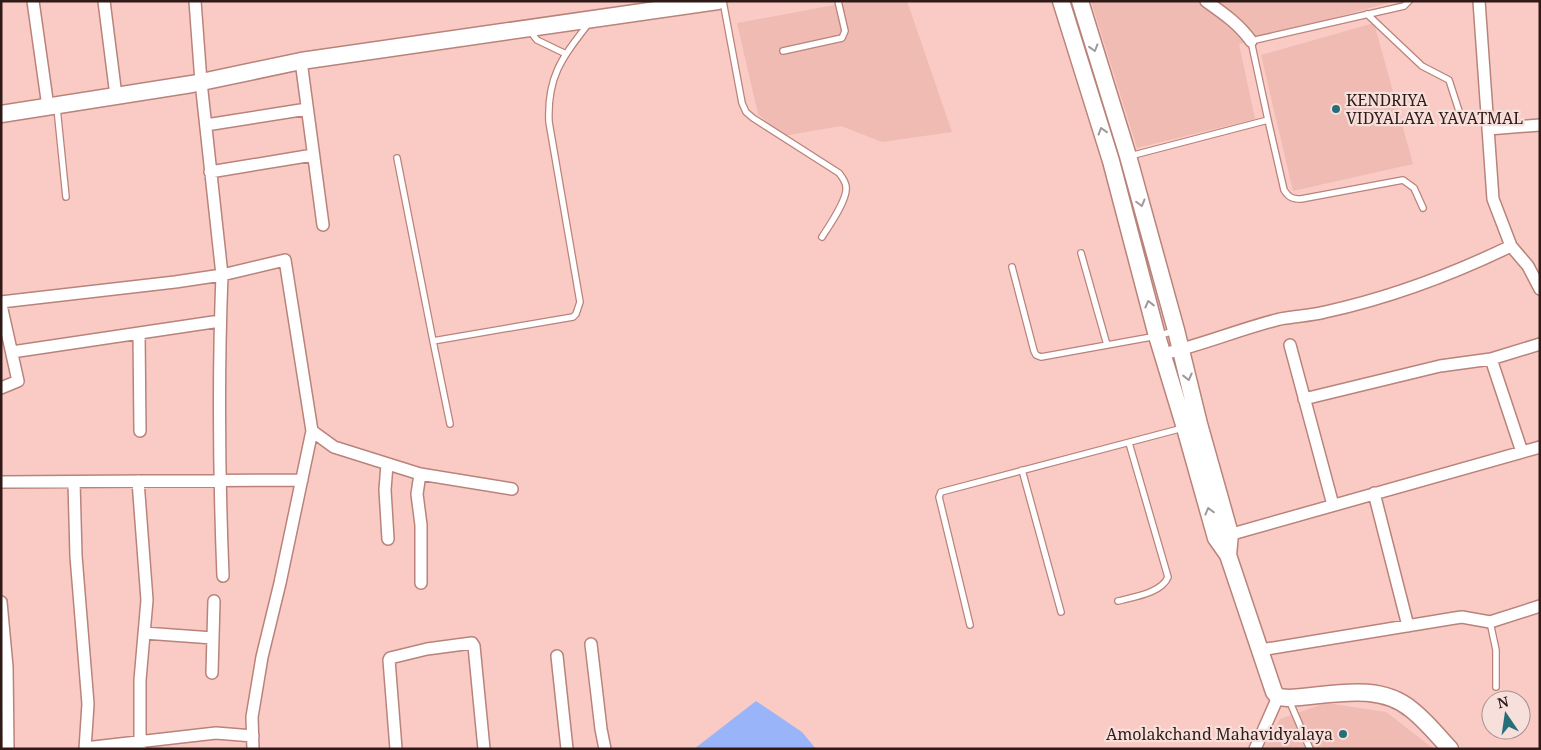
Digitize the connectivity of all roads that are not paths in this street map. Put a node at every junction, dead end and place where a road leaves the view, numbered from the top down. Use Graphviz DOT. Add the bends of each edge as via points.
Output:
graph roads {
  1 [pos="33,1"];
  2 [pos="104,1"];
  3 [pos="195,1"];
  4 [pos="718,1"];
  5 [pos="723,1"];
  6 [pos="838,1"];
  7 [pos="1062,1"];
  8 [pos="1080,1"];
  9 [pos="1206,1"];
  10 [pos="1409,1"];
  11 [pos="1479,1"];
  12 [pos="1366,14"];
  13 [pos="592,20"];
  14 [pos="528,29"];
  15 [pos="1251,41"];
  16 [pos="783,50"];
  17 [pos="566,54"];
  18 [pos="301,61"];
  19 [pos="201,82"];
  20 [pos="116,96"];
  21 [pos="52,106"];
  22 [pos="307,109"];
  23 [pos="1459,111"];
  24 [pos="1,114"];
  25 [pos="1268,120"];
  26 [pos="206,125"];
  27 [pos="1540,125"];
  28 [pos="1488,129"];
  29 [pos="313,155"];
  30 [pos="1128,156"];
  31 [pos="397,158"];
  32 [pos="1111,161"];
  33 [pos="210,172"];
  34 [pos="66,198"];
  35 [pos="1423,208"];
  36 [pos="323,226"];
  37 [pos="822,237"];
  38 [pos="1510,246"];
  39 [pos="1081,253"];
  40 [pos="1012,267"];
  41 [pos="222,275"];
  42 [pos="1540,289"];
  43 [pos="1,303"];
  44 [pos="220,321"];
  45 [pos="1176,330"];
  46 [pos="139,333"];
  47 [pos="1157,336"];
  48 [pos="433,341"];
  49 [pos="1540,344"];
  50 [pos="1107,345"];
  51 [pos="1290,345"];
  52 [pos="1181,350"];
  53 [pos="12,352"];
  54 [pos="1163,354"];
  55 [pos="1491,359"];
  56 [pos="1,388"];
  57 [pos="1304,399"];
  58 [pos="450,424"];
  59 [pos="1192,426"];
  60 [pos="140,431"];
  61 [pos="312,431"];
  62 [pos="1129,443"];
  63 [pos="1540,447"];
  64 [pos="1522,452"];
  65 [pos="387,464"];
  66 [pos="1022,470"];
  67 [pos="420,474"];
  68 [pos="219,480"];
  69 [pos="302,480"];
  70 [pos="138,481"];
  71 [pos="1,482"];
  72 [pos="74,482"];
  73 [pos="512,489"];
  74 [pos="1374,494"];
  75 [pos="1333,505"];
  76 [pos="1223,536"];
  77 [pos="388,539"];
  78 [pos="223,576"];
  79 [pos="422,583"];
  80 [pos="214,601"];
  81 [pos="1118,601"];
  82 [pos="2,604"];
  83 [pos="1540,606"];
  84 [pos="1061,612"];
  85 [pos="1490,622"];
  86 [pos="970,625"];
  87 [pos="1408,626"];
  88 [pos="144,633"];
  89 [pos="213,638"];
  90 [pos="591,644"];
  91 [pos="1261,650"];
  92 [pos="557,656"];
  93 [pos="212,673"];
  94 [pos="1496,687"];
  95 [pos="1283,698"];
  96 [pos="253,736"];
  97 [pos="140,746"];
  98 [pos="8,749"];
  99 [pos="85,749"];
  100 [pos="253,749"];
  101 [pos="396,749"];
  102 [pos="484,749"];
  103 [pos="567,749"];
  104 [pos="605,749"];
  105 [pos="1254,749"];
  106 [pos="1310,749"];
  107 [pos="1450,749"];
  1 -- 21 [label="street"];
  2 -- 20 [label="street"];
  3 -- 19 [label="street"];
  4 -- 13 [label="street"];
  5 -- 37 [label="lane" via="746,112 839,173 844,180 846,195"];
  6 -- 16 [label="lane" via="845,32 842,38"];
  32 -- 7 [label="street, one-way"];
  8 -- 30 [label="street, one-way"];
  9 -- 15 [label="street" via="1244,30"];
  10 -- 12 [label="lane" via="1404,6"];
  11 -- 28 [label="street"];
  12 -- 15 [label="lane"];
  12 -- 23 [label="lane" via="1422,66 1449,80"];
  13 -- 14 [label="street"];
  13 -- 17 [label="lane"];
  14 -- 17 [label="lane" via="537,40"];
  14 -- 18 [label="street"];
  15 -- 25 [label="lane"];
  17 -- 48 [label="lane" via="556,70 548,107 579,309 573,317"];
  18 -- 19 [label="street"];
  18 -- 22 [label="street"];
  19 -- 20 [label="street"];
  19 -- 26 [label="street"];
  20 -- 21 [label="street"];
  21 -- 24 [label="street"];
  21 -- 34 [label="lane"];
  22 -- 26 [label="street"];
  22 -- 29 [label="street"];
  25 -- 30 [label="lane"];
  25 -- 35 [label="lane" via="1284,190 1293,199 1403,180 1414,188"];
  26 -- 33 [label="street"];
  27 -- 28 [label="street"];
  28 -- 38 [label="street" via="1493,199"];
  29 -- 33 [label="street"];
  29 -- 36 [label="street"];
  30 -- 32 [label="lane"];
  30 -- 45 [label="street, one-way"];
  31 -- 48 [label="lane"];
  47 -- 32 [label="street, one-way"];
  33 -- 41 [label="street"];
  38 -- 42 [label="street" via="1528,266"];
  38 -- 52 [label="street" via="1429,282 1376,299 1324,313 1279,320"];
  39 -- 50 [label="lane"];
  40 -- 50 [label="lane" via="1036,355 1041,357"];
  41 -- 43 [label="street"];
  41 -- 44 [label="street"];
  41 -- 61 [label="street" via="285,260"];
  43 -- 53 [label="street"];
  44 -- 46 [label="street"];
  44 -- 68 [label="street"];
  45 -- 47 [label="lane"];
  45 -- 52 [label="street"];
  46 -- 53 [label="street"];
  46 -- 60 [label="street"];
  47 -- 50 [label="lane"];
  47 -- 54 [label="street"];
  48 -- 58 [label="lane"];
  49 -- 55 [label="street"];
  51 -- 57 [label="street"];
  52 -- 54 [label="street"];
  52 -- 59 [label="street, one-way"];
  53 -- 56 [label="street" via="18,381"];
  54 -- 59 [label="street"];
  55 -- 57 [label="street" via="1440,366"];
  55 -- 64 [label="street"];
  57 -- 75 [label="street"];
  59 -- 62 [label="lane"];
  59 -- 76 [label="street"];
  61 -- 65 [label="street" via="334,447"];
  61 -- 69 [label="street"];
  62 -- 66 [label="lane"];
  62 -- 81 [label="lane" via="1168,577 1160,588"];
  63 -- 64 [label="street"];
  64 -- 74 [label="street"];
  65 -- 67 [label="street"];
  65 -- 77 [label="street"];
  66 -- 84 [label="lane"];
  66 -- 86 [label="lane" via="943,490 939,495"];
  67 -- 73 [label="street"];
  67 -- 79 [label="street" via="417,494"];
  68 -- 69 [label="street"];
  68 -- 70 [label="street"];
  68 -- 78 [label="street"];
  69 -- 96 [label="street" via="262,657 252,716"];
  70 -- 72 [label="street"];
  70 -- 88 [label="street" via="147,600"];
  71 -- 72 [label="street"];
  72 -- 99 [label="street" via="76,556 88,704"];
  74 -- 75 [label="street"];
  74 -- 87 [label="street"];
  75 -- 76 [label="street"];
  76 -- 91 [label="street"];
  80 -- 89 [label="street"];
  82 -- 98 [label="street"];
  83 -- 85 [label="street"];
  85 -- 87 [label="street" via="1462,617"];
  85 -- 94 [label="lane" via="1496,650"];
  87 -- 91 [label="street"];
  88 -- 89 [label="street"];
  88 -- 97 [label="street"];
  89 -- 93 [label="street"];
  90 -- 104 [label="street"];
  91 -- 95 [label="street" via="1274,692"];
  92 -- 103 [label="street"];
  95 -- 105 [label="street"];
  95 -- 106 [label="lane"];
  95 -- 107 [label="street" via="1356,692 1389,696 1411,709"];
  96 -- 97 [label="street" via="216,733 183,736"];
  96 -- 100 [label="street"];
  97 -- 99 [label="street"];
  101 -- 102 [label="street" via="390,658 472,643"];
}
